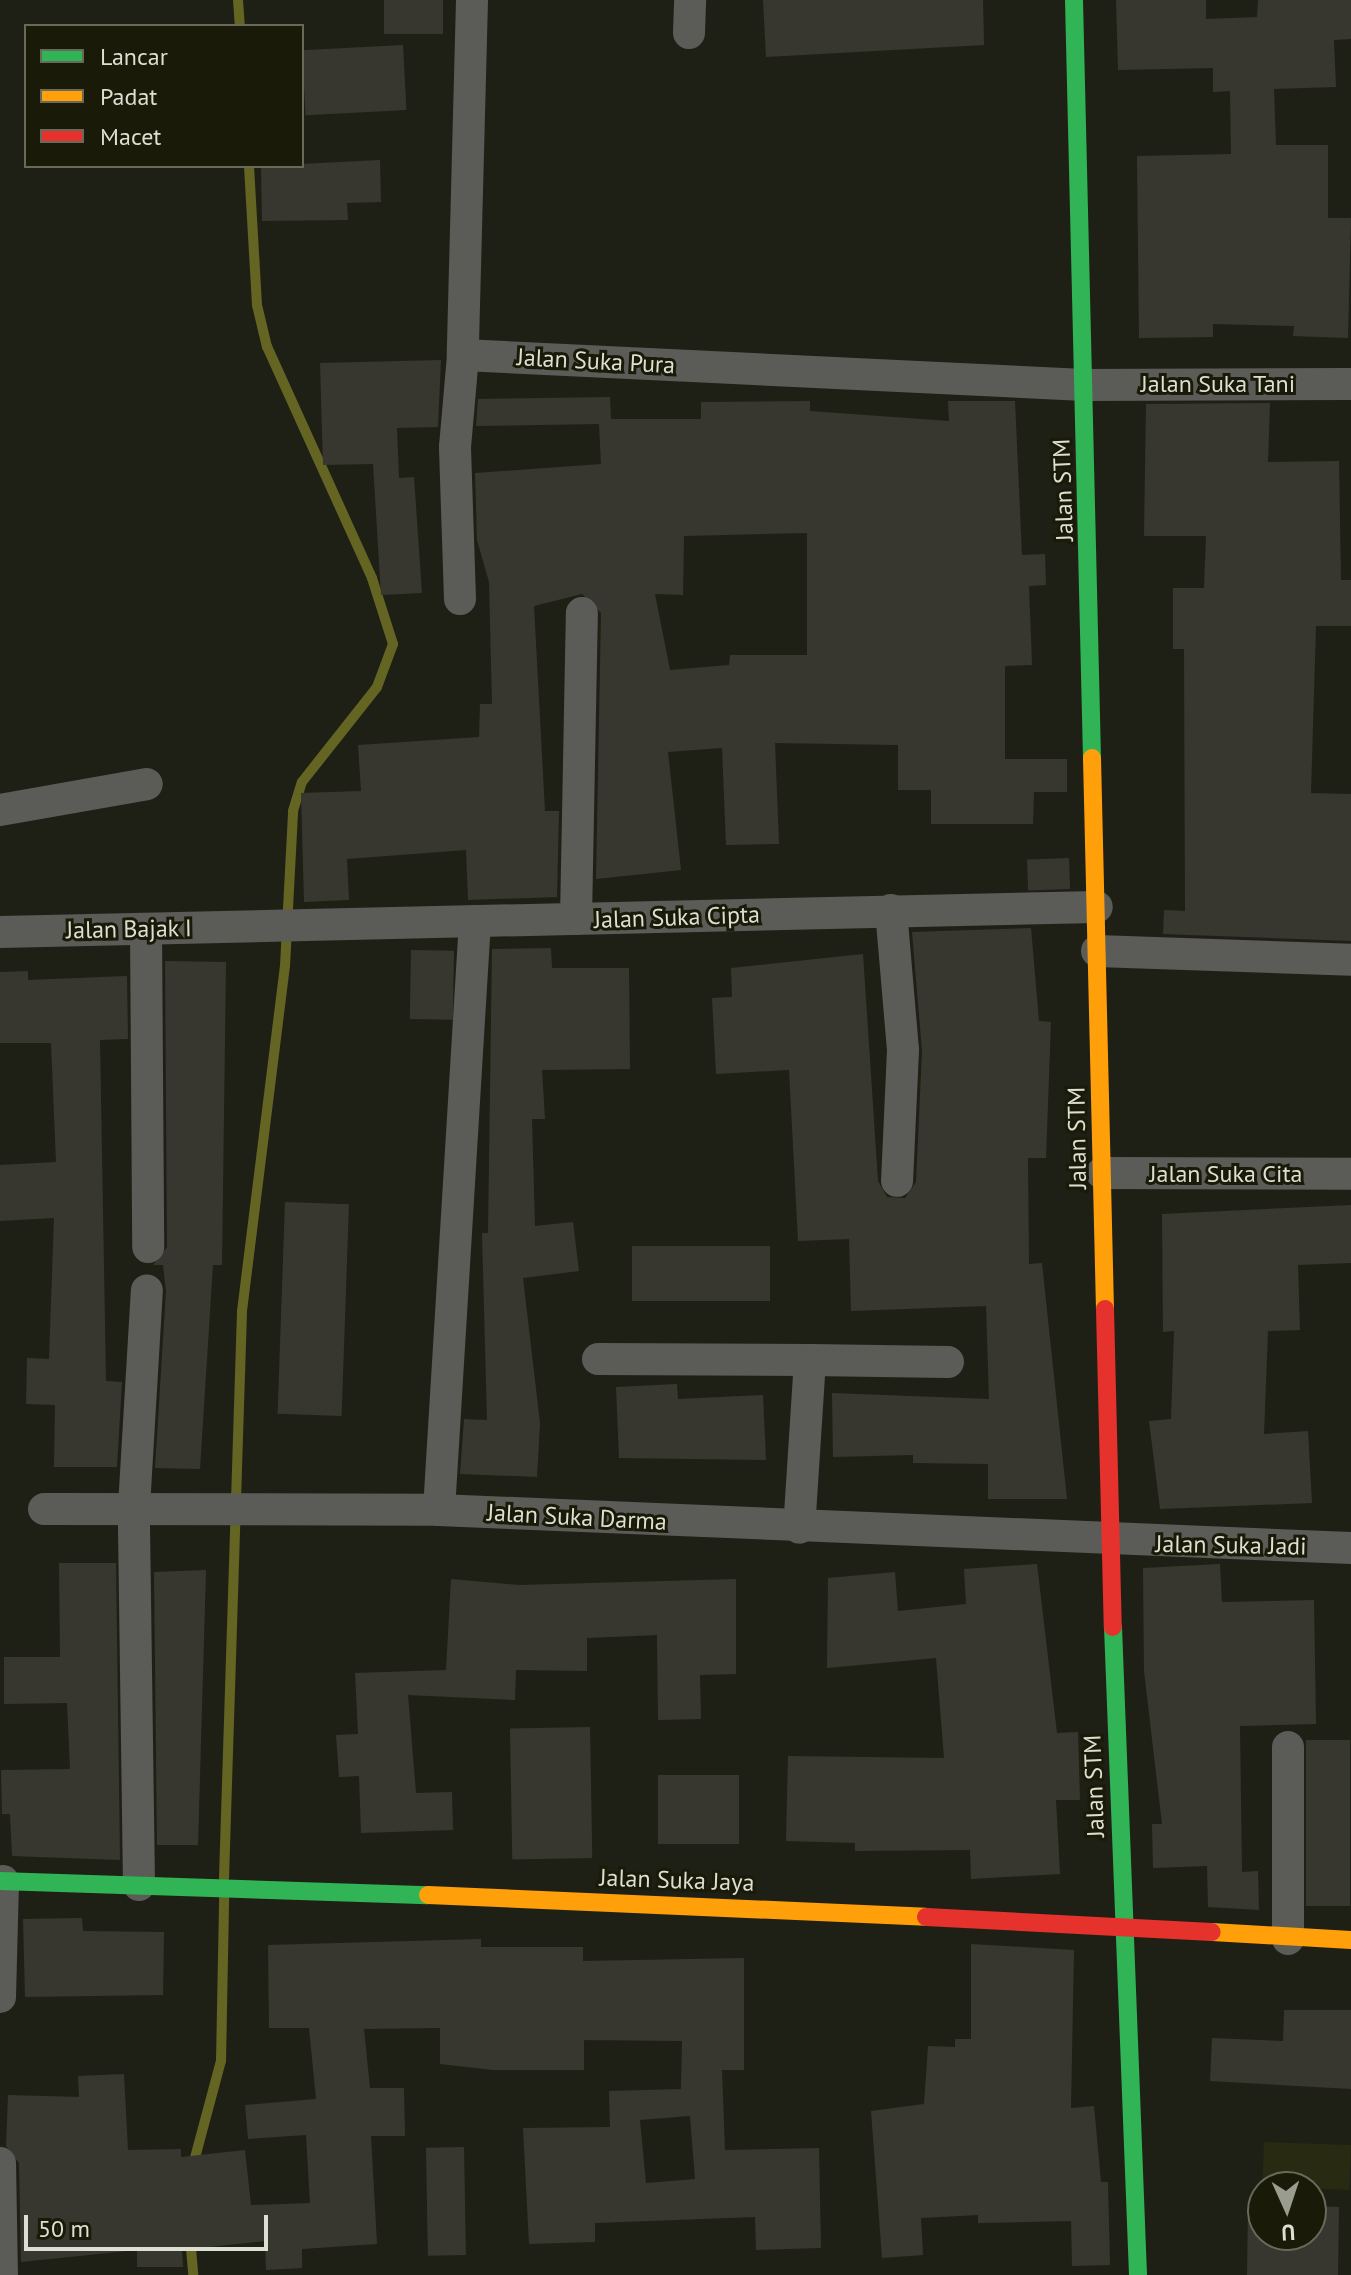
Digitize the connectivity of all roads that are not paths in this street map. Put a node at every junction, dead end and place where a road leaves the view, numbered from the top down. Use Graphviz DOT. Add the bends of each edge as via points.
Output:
graph roads {
  1 [pos="472,0"];
  2 [pos="690,0"];
  3 [pos="1074,0"];
  4 [pos="689,33"];
  5 [pos="463,355"];
  6 [pos="1351,384"];
  7 [pos="1084,385"];
  8 [pos="460,599"];
  9 [pos="582,613"];
  10 [pos="147,784"];
  11 [pos="0,810"];
  12 [pos="1097,907"];
  13 [pos="891,910"];
  14 [pos="576,919"];
  15 [pos="475,921"];
  16 [pos="257,925"];
  17 [pos="146,929"];
  18 [pos="0,932"];
  19 [pos="1097,951"];
  20 [pos="1351,960"];
  21 [pos="1102,1173"];
  22 [pos="1351,1174"];
  23 [pos="897,1181"];
  24 [pos="148,1247"];
  25 [pos="147,1290"];
  26 [pos="598,1359"];
  27 [pos="810,1360"];
  28 [pos="948,1362"];
  29 [pos="134,1507"];
  30 [pos="44,1509"];
  31 [pos="439,1510"];
  32 [pos="799,1528"];
  33 [pos="1110,1542"];
  34 [pos="1351,1548"];
  35 [pos="1288,1747"];
  36 [pos="2,1881"];
  37 [pos="139,1885"];
  38 [pos="1122,1931"];
  39 [pos="1288,1939"];
  40 [pos="1351,1940"];
  41 [pos="0,1997"];
  42 [pos="0,2163"];
  43 [pos="2,2275"];
  44 [pos="1138,2275"];
  1 -- 5 [label="street"];
  2 -- 4 [label="street"];
  3 -- 7 [label="street, Jalan STM"];
  5 -- 7 [label="street, Jalan Suka Pura"];
  5 -- 8 [label="street" via="455,447"];
  6 -- 7 [label="street, Jalan Suka Tani"];
  7 -- 12 [label="street, Jalan STM"];
  9 -- 14 [label="street"];
  10 -- 11 [label="street"];
  12 -- 13 [label="street, Jalan Suka Cipta"];
  12 -- 19 [label="street, Jalan STM"];
  13 -- 14 [label="street, Jalan Suka Cipta"];
  13 -- 23 [label="street" via="903,1050"];
  14 -- 15 [label="street, Jalan Suka Cipta"];
  15 -- 16 [label="street, Jalan Suka Cipta"];
  15 -- 31 [label="street"];
  16 -- 17 [label="street, Jalan Bajak I"];
  17 -- 18 [label="street, Jalan Bajak I"];
  17 -- 24 [label="street"];
  19 -- 20 [label="street"];
  19 -- 21 [label="street, Jalan STM"];
  21 -- 22 [label="street, Jalan Suka Cita"];
  21 -- 33 [label="street, Jalan STM"];
  25 -- 29 [label="street"];
  26 -- 27 [label="street"];
  27 -- 28 [label="street"];
  27 -- 32 [label="street"];
  29 -- 30 [label="street, Jalan Suka Darma"];
  29 -- 31 [label="street, Jalan Suka Darma"];
  29 -- 37 [label="street"];
  31 -- 32 [label="street, Jalan Suka Darma"];
  32 -- 33 [label="street, Jalan Suka Darma"];
  33 -- 34 [label="street, Jalan Suka Jadi"];
  33 -- 38 [label="street, Jalan STM"];
  35 -- 39 [label="street"];
  36 -- 37 [label="street, Jalan Suka Jaya"];
  36 -- 41 [label="street"];
  37 -- 38 [label="street, Jalan Suka Jaya" via="715,1905"];
  38 -- 39 [label="street, Jalan Suka Jaya"];
  38 -- 44 [label="street, Jalan STM"];
  39 -- 40 [label="street, Jalan Suka Jaya"];
  42 -- 43 [label="street"];
}
